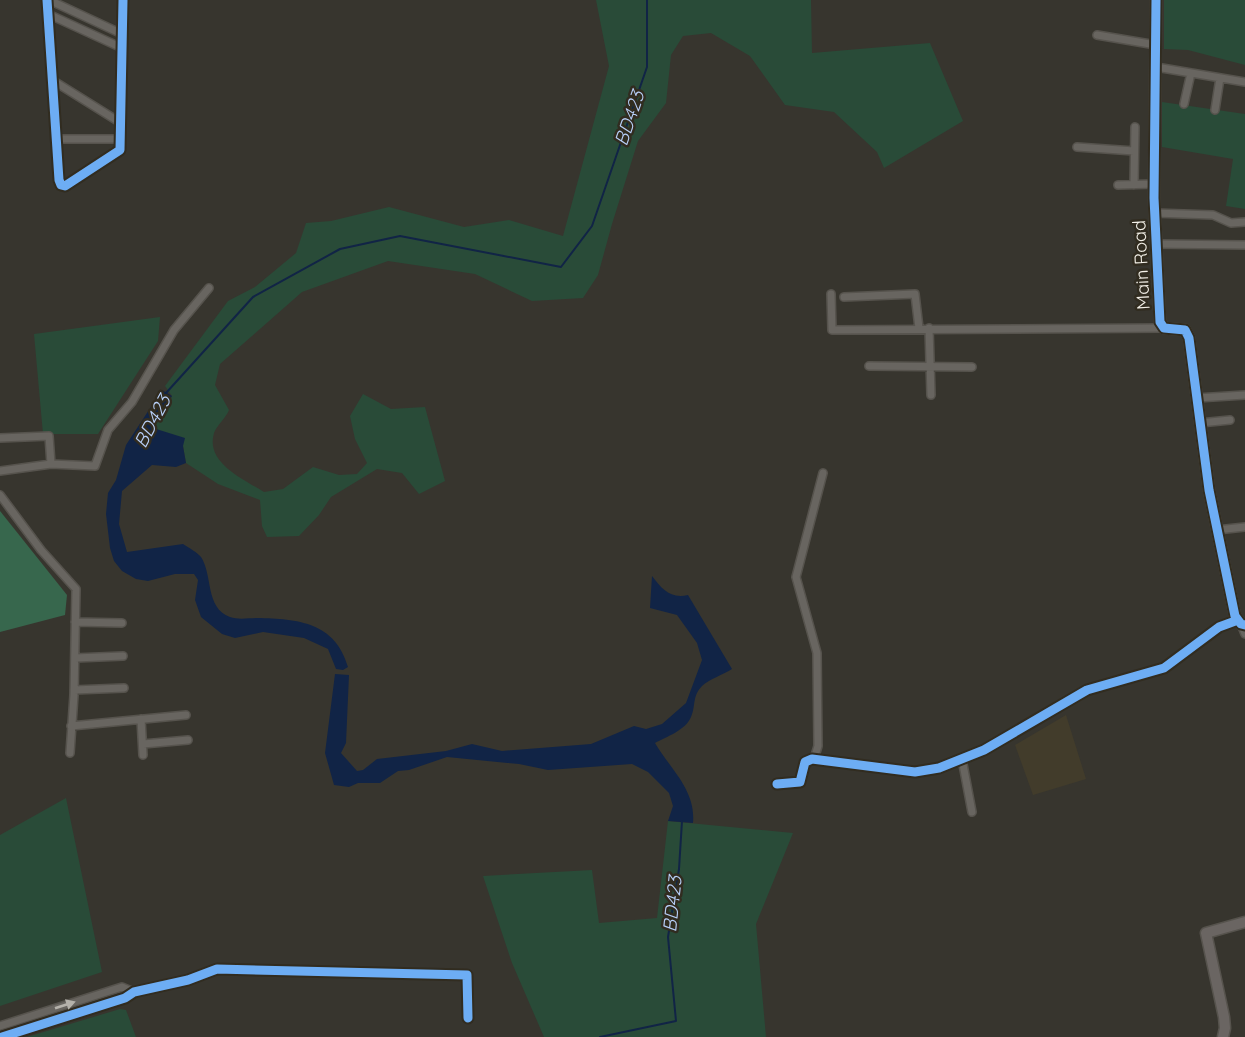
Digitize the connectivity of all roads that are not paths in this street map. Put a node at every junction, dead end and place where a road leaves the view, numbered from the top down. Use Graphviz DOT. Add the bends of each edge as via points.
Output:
graph roads {
  1 [pos="48,0"];
  2 [pos="123,0"];
  3 [pos="1156,0"];
  4 [pos="48,14"];
  5 [pos="122,34"];
  6 [pos="1097,36"];
  7 [pos="1156,44"];
  8 [pos="122,48"];
  9 [pos="1156,67"];
  10 [pos="1191,73"];
  11 [pos="1220,78"];
  12 [pos="52,80"];
  13 [pos="1245,82"];
  14 [pos="1184,104"];
  15 [pos="1215,110"];
  16 [pos="121,123"];
  17 [pos="1135,127"];
  18 [pos="56,139"];
  19 [pos="121,139"];
  20 [pos="1077,147"];
  21 [pos="1134,151"];
  22 [pos="1154,184"];
  23 [pos="1134,185"];
  24 [pos="1118,186"];
  25 [pos="1154,213"];
  26 [pos="1245,222"];
  27 [pos="1155,244"];
  28 [pos="1245,245"];
  29 [pos="209,288"];
  30 [pos="831,294"];
  31 [pos="844,297"];
  32 [pos="919,328"];
  33 [pos="929,328"];
  34 [pos="1164,328"];
  35 [pos="869,366"];
  36 [pos="930,367"];
  37 [pos="972,367"];
  38 [pos="932,395"];
  39 [pos="1245,395"];
  40 [pos="1197,398"];
  41 [pos="1230,420"];
  42 [pos="1200,423"];
  43 [pos="0,438"];
  44 [pos="51,464"];
  45 [pos="0,471"];
  46 [pos="823,473"];
  47 [pos="0,495"];
  48 [pos="1245,527"];
  49 [pos="1217,530"];
  50 [pos="75,622"];
  51 [pos="122,623"];
  52 [pos="1242,626"];
  53 [pos="123,656"];
  54 [pos="75,658"];
  55 [pos="124,688"];
  56 [pos="74,690"];
  57 [pos="186,715"];
  58 [pos="141,719"];
  59 [pos="71,726"];
  60 [pos="188,740"];
  61 [pos="143,744"];
  62 [pos="70,753"];
  63 [pos="143,755"];
  64 [pos="814,759"];
  65 [pos="962,759"];
  66 [pos="777,783"];
  67 [pos="972,812"];
  68 [pos="1245,922"];
  69 [pos="134,992"];
  70 [pos="468,1017"];
  71 [pos="0,1026"];
  72 [pos="2,1037"];
  73 [pos="1223,1037"];
  1 -- 4 [label="street"];
  1 -- 5 [label="street"];
  2 -- 5 [label="street"];
  3 -- 7 [label="street, Main Road"];
  4 -- 8 [label="street"];
  4 -- 12 [label="street"];
  5 -- 8 [label="street"];
  6 -- 7 [label="street"];
  7 -- 9 [label="street, Main Road"];
  8 -- 16 [label="street"];
  9 -- 10 [label="street"];
  9 -- 22 [label="street, Main Road"];
  10 -- 11 [label="street"];
  10 -- 14 [label="street"];
  11 -- 13 [label="street"];
  11 -- 15 [label="street"];
  12 -- 16 [label="street"];
  12 -- 18 [label="street"];
  16 -- 19 [label="street"];
  17 -- 21 [label="street"];
  18 -- 19 [label="street"];
  18 -- 19 [label="street" via="59,180 65,186 119,152"];
  20 -- 21 [label="street"];
  21 -- 23 [label="street"];
  22 -- 23 [label="street"];
  22 -- 25 [label="street, Main Road"];
  23 -- 24 [label="street"];
  25 -- 26 [label="street" via="1213,215 1231,223"];
  25 -- 27 [label="street, Main Road"];
  27 -- 28 [label="street"];
  27 -- 34 [label="street, Main Road"];
  29 -- 44 [label="street" via="174,330 132,402 108,430 95,466"];
  30 -- 32 [label="street" via="832,330"];
  31 -- 32 [label="street" via="915,294"];
  32 -- 33 [label="street"];
  33 -- 34 [label="street"];
  33 -- 36 [label="street"];
  34 -- 40 [label="street, Main Road" via="1187,333"];
  35 -- 36 [label="street"];
  36 -- 37 [label="street"];
  36 -- 38 [label="street"];
  39 -- 40 [label="street"];
  40 -- 42 [label="street, Main Road"];
  41 -- 42 [label="street"];
  42 -- 49 [label="street, Main Road"];
  43 -- 44 [label="street" via="49,436"];
  44 -- 45 [label="street"];
  46 -- 64 [label="street" via="796,577 817,653 818,746"];
  47 -- 50 [label="street" via="76,589"];
  48 -- 49 [label="street"];
  49 -- 52 [label="street, Main Road" via="1235,616"];
  50 -- 51 [label="street"];
  50 -- 54 [label="street"];
  52 -- 65 [label="street" via="1214,631 1164,668 1087,690"];
  53 -- 54 [label="street"];
  54 -- 56 [label="street"];
  55 -- 56 [label="street"];
  56 -- 59 [label="street"];
  57 -- 58 [label="street"];
  58 -- 59 [label="street"];
  58 -- 61 [label="street"];
  59 -- 62 [label="street"];
  60 -- 61 [label="street"];
  61 -- 63 [label="street"];
  64 -- 65 [label="street" via="915,772"];
  64 -- 66 [label="street" via="805,762 800,782"];
  65 -- 67 [label="street"];
  68 -- 73 [label="street" via="1206,933 1224,1017"];
  69 -- 70 [label="street" via="217,969 465,975"];
  71 -- 69 [label="street, one-way" via="122,987"];
  69 -- 72 [label="street"];
}
